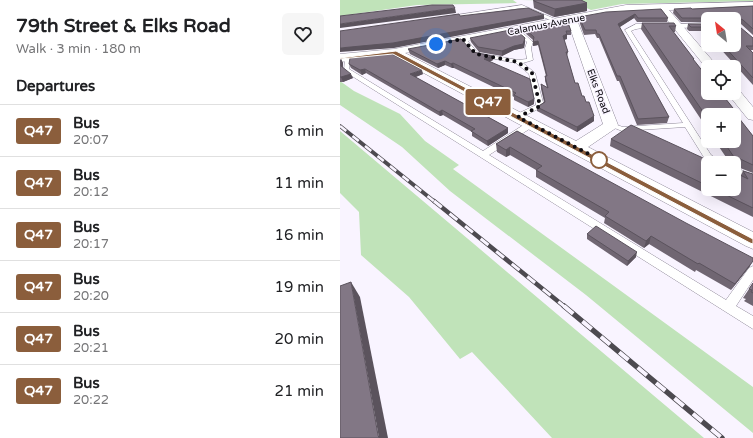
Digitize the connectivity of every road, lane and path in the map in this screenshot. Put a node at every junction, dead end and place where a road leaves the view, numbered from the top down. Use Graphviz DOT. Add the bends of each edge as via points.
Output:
graph roads {
  1 [pos="753,5"];
  2 [pos="662,7"];
  3 [pos="443,18"];
  4 [pos="572,19"];
  5 [pos="557,21"];
  6 [pos="660,25"];
  7 [pos="674,25"];
  8 [pos="701,25"];
  9 [pos="515,29"];
  10 [pos="463,39"];
  11 [pos="394,52"];
  12 [pos="344,58"];
  13 [pos="706,60"];
  14 [pos="518,62"];
  15 [pos="740,100"];
  16 [pos="753,116"];
  17 [pos="524,121"];
  18 [pos="611,125"];
  19 [pos="688,125"];
  20 [pos="577,148"];
  21 [pos="482,155"];
  22 [pos="707,156"];
  23 [pos="741,173"];
  24 [pos="753,179"];
  25 [pos="753,241"];
  26 [pos="753,271"];
  27 [pos="728,307"];
  28 [pos="753,323"];
  1 -- 2 [label="street, Calamus Avenue"];
  2 -- 4 [label="street, Calamus Avenue" via="626,8"];
  2 -- 7 [label="street"];
  3 -- 5 [label="lane" via="522,6"];
  4 -- 5 [label="street, Calamus Avenue"];
  4 -- 18 [label="street, Elks Road"];
  5 -- 9 [label="street, Calamus Avenue"];
  6 -- 19 [label="lane" via="636,26 628,30"];
  7 -- 8 [label="lane"];
  7 -- 13 [label="street"];
  9 -- 10 [label="street, Calamus Avenue"];
  9 -- 14 [label="lane" via="530,42 530,60"];
  10 -- 11 [label="street, Calamus Avenue"];
  10 -- 14 [label="lane" via="476,54"];
  11 -- 12 [label="street, Calamus Avenue"];
  11 -- 17 [label="street"];
  12 -- 21 [label="lane" via="346,70"];
  14 -- 17 [label="lane" via="532,73 540,106"];
  15 -- 16 [label="street"];
  17 -- 20 [label="street"];
  17 -- 21 [label="lane"];
  18 -- 19 [label="lane" via="622,129"];
  18 -- 20 [label="street, Elks Road"];
  19 -- 22 [label="lane"];
  20 -- 25 [label="street"];
  21 -- 27 [label="lane"];
  23 -- 24 [label="lane"];
  26 -- 27 [label="lane"];
  27 -- 28 [label="lane"];
}
